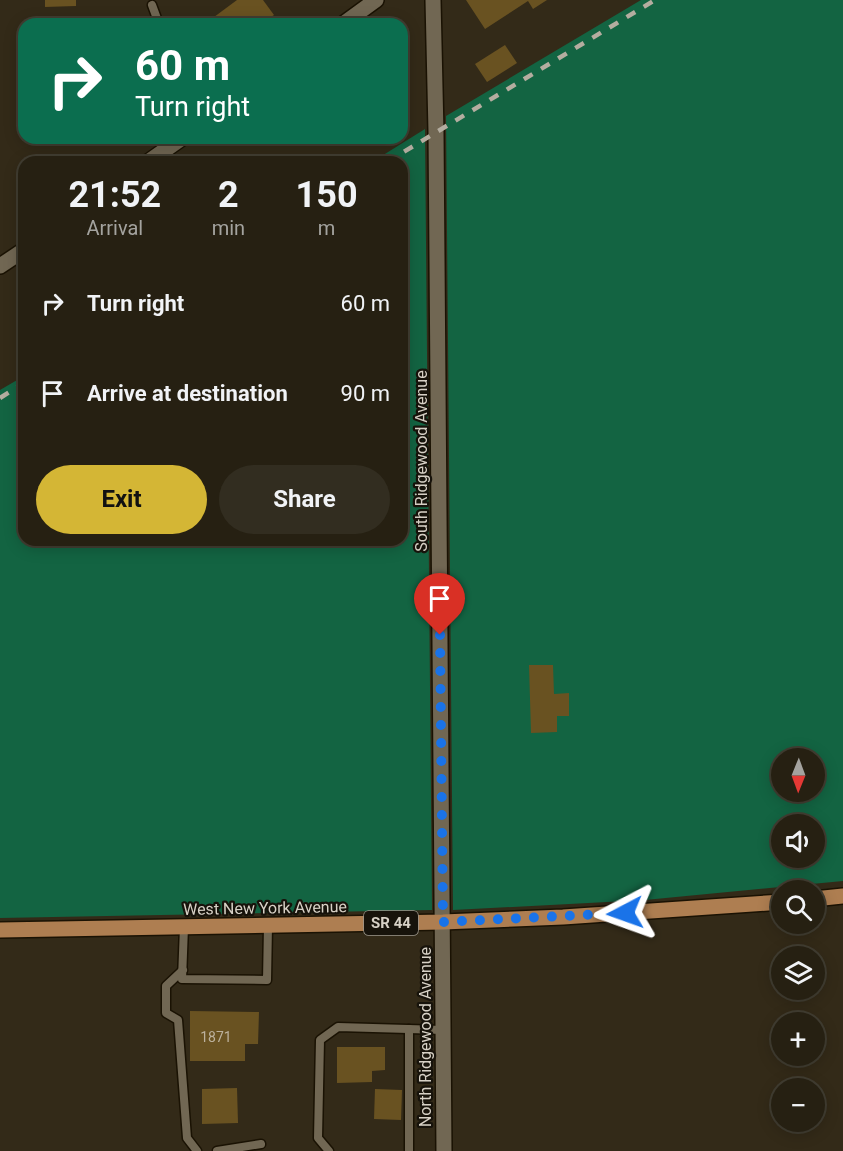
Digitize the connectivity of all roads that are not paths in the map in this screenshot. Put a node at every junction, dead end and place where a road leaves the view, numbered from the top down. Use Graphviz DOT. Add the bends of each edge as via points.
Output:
graph roads {
  1 [pos="376,0"];
  2 [pos="433,0"];
  3 [pos="152,5"];
  4 [pos="157,18"];
  5 [pos="351,18"];
  6 [pos="174,144"];
  7 [pos="156,156"];
  8 [pos="18,254"];
  9 [pos="0,267"];
  10 [pos="843,896"];
  11 [pos="825,898"];
  12 [pos="771,903"];
  13 [pos="443,922"];
  14 [pos="268,926"];
  15 [pos="184,927"];
  16 [pos="0,930"];
  17 [pos="183,970"];
  18 [pos="409,1029"];
  19 [pos="443,1029"];
  20 [pos="261,1144"];
  21 [pos="197,1151"];
  22 [pos="217,1151"];
  23 [pos="329,1151"];
  24 [pos="409,1151"];
  25 [pos="444,1151"];
  1 -- 5 [label="street"];
  2 -- 13 [label="street, South Ridgewood Avenue"];
  3 -- 4 [label="lane"];
  6 -- 7 [label="street"];
  8 -- 9 [label="street"];
  10 -- 11 [label="main road"];
  12 -- 13 [label="main road, West New York Avenue / SR 44"];
  13 -- 14 [label="main road, West New York Avenue / SR 44"];
  13 -- 19 [label="street, North Ridgewood Avenue"];
  14 -- 15 [label="main road, West New York Avenue / SR 44"];
  14 -- 17 [label="lane" via="267,980 183,979"];
  15 -- 16 [label="main road, West New York Avenue / SR 44"];
  15 -- 17 [label="lane"];
  17 -- 21 [label="lane" via="166,986 166,1013 178,1020 187,1138"];
  18 -- 19 [label="lane"];
  18 -- 23 [label="lane" via="339,1027 320,1040 318,1138"];
  18 -- 24 [label="lane"];
  19 -- 25 [label="street, North Ridgewood Avenue"];
  20 -- 22 [label="lane"];
}
